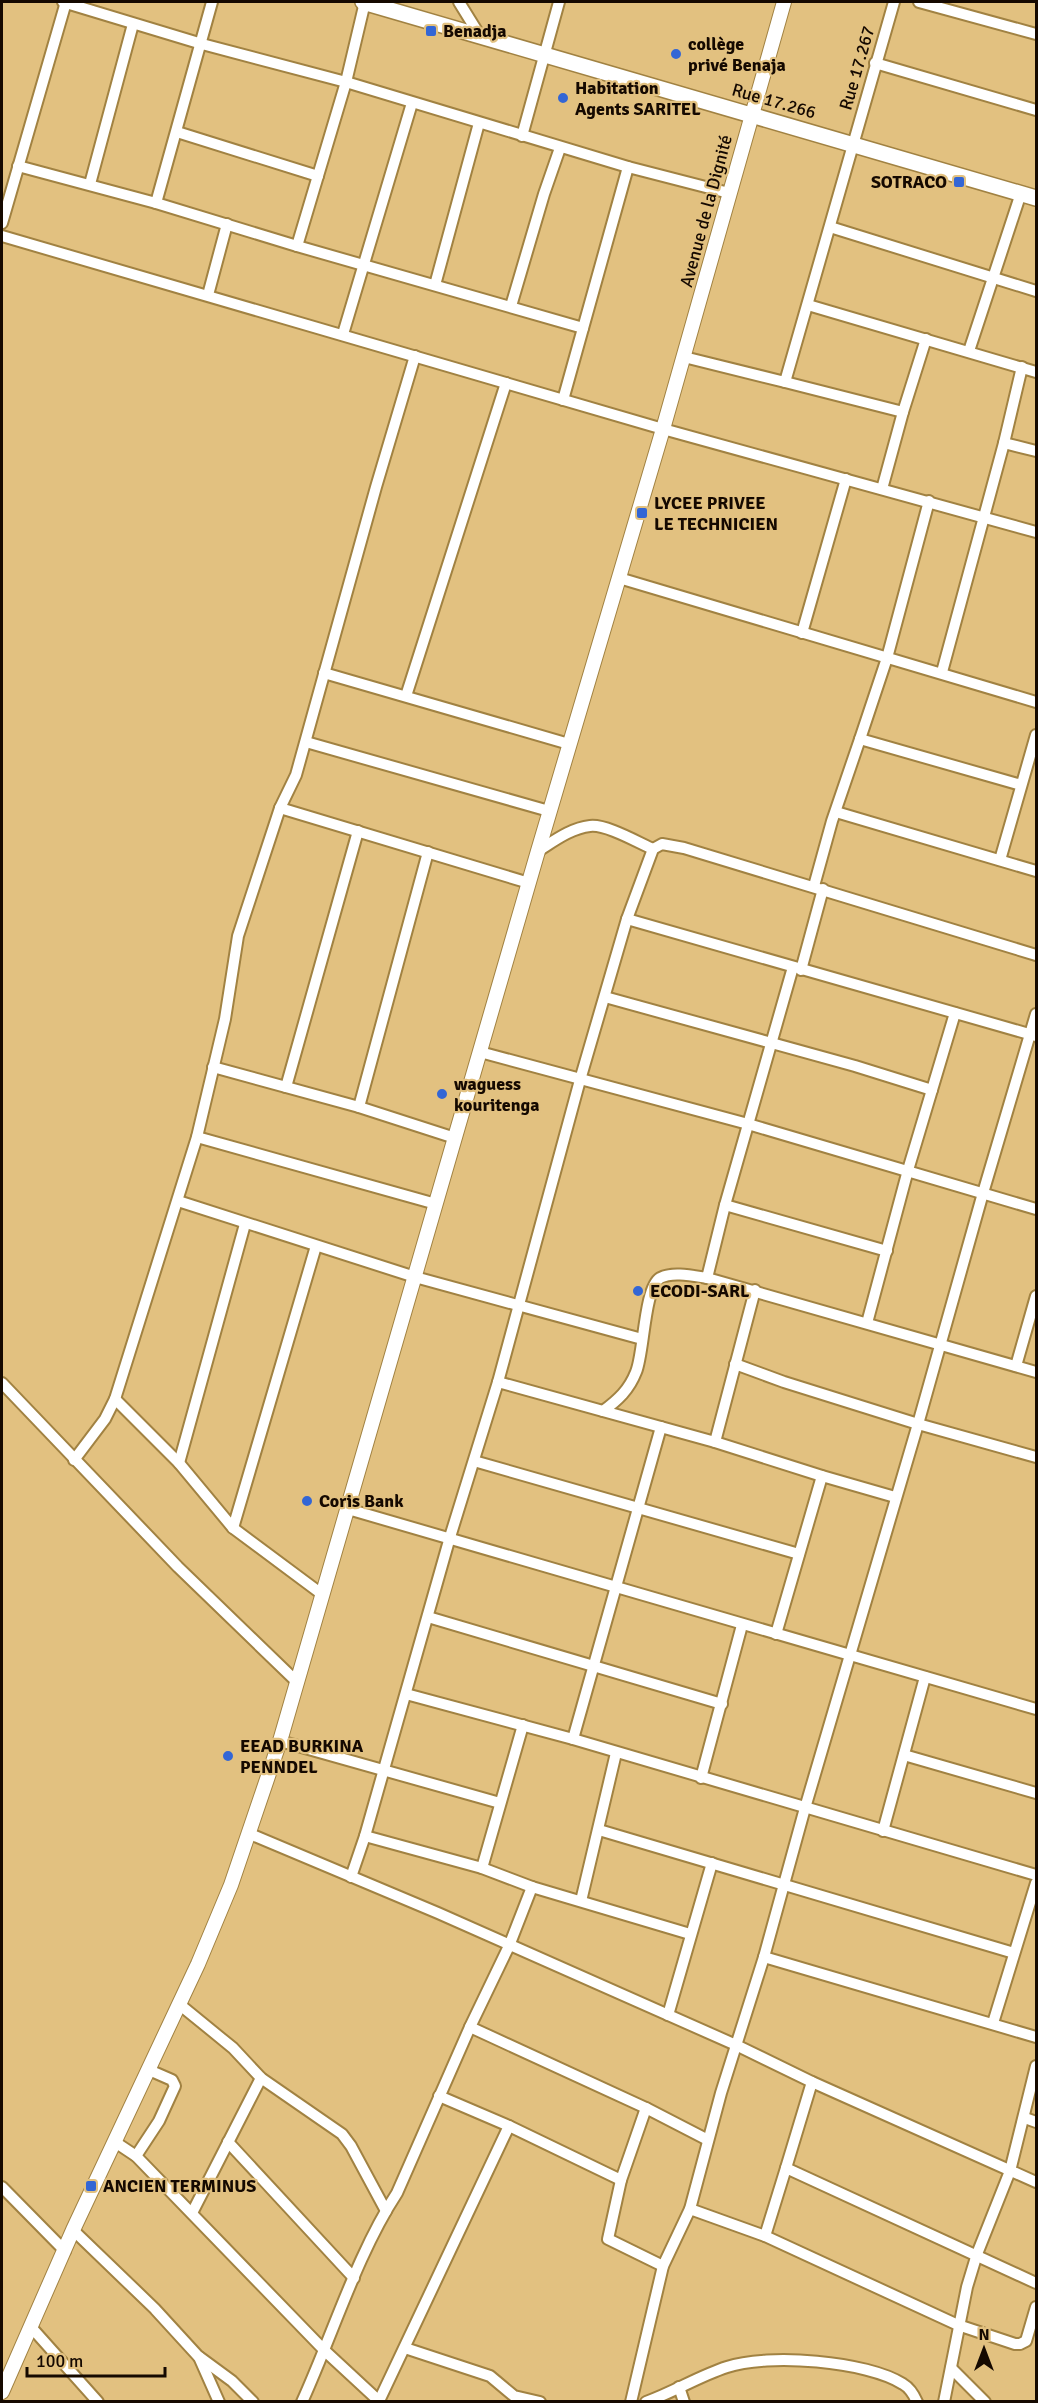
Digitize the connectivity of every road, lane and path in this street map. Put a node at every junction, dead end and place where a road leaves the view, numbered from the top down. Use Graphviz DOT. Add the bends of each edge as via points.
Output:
graph roads {
  1 [pos="65,2"];
  2 [pos="212,2"];
  3 [pos="365,2"];
  4 [pos="459,2"];
  5 [pos="549,2"];
  6 [pos="784,2"];
  7 [pos="894,2"];
  8 [pos="919,2"];
  9 [pos="967,2"];
  10 [pos="557,7"];
  11 [pos="963,14"];
  12 [pos="133,24"];
  13 [pos="1036,33"];
  14 [pos="480,36"];
  15 [pos="202,44"];
  16 [pos="544,55"];
  17 [pos="875,63"];
  18 [pos="346,82"];
  19 [pos="412,103"];
  20 [pos="1036,110"];
  21 [pos="750,114"];
  22 [pos="479,123"];
  23 [pos="177,132"];
  24 [pos="522,136"];
  25 [pos="852,143"];
  26 [pos="560,148"];
  27 [pos="18,166"];
  28 [pos="627,167"];
  29 [pos="318,176"];
  30 [pos="90,184"];
  31 [pos="729,193"];
  32 [pos="1029,196"];
  33 [pos="156,202"];
  34 [pos="2,223"];
  35 [pos="227,224"];
  36 [pos="830,227"];
  37 [pos="2,236"];
  38 [pos="297,246"];
  39 [pos="364,264"];
  40 [pos="992,277"];
  41 [pos="435,285"];
  42 [pos="1036,291"];
  43 [pos="208,295"];
  44 [pos="808,305"];
  45 [pos="511,306"];
  46 [pos="583,328"];
  47 [pos="343,334"];
  48 [pos="926,339"];
  49 [pos="969,351"];
  50 [pos="415,357"];
  51 [pos="684,357"];
  52 [pos="1022,367"];
  53 [pos="1036,372"];
  54 [pos="785,382"];
  55 [pos="506,383"];
  56 [pos="563,400"];
  57 [pos="903,412"];
  58 [pos="663,429"];
  59 [pos="1004,442"];
  60 [pos="1036,451"];
  61 [pos="846,479"];
  62 [pos="882,489"];
  63 [pos="929,501"];
  64 [pos="984,516"];
  65 [pos="1036,532"];
  66 [pos="619,578"];
  67 [pos="802,633"];
  68 [pos="887,658"];
  69 [pos="942,672"];
  70 [pos="324,673"];
  71 [pos="406,696"];
  72 [pos="1036,702"];
  73 [pos="1036,735"];
  74 [pos="860,739"];
  75 [pos="306,742"];
  76 [pos="569,744"];
  77 [pos="1021,784"];
  78 [pos="280,808"];
  79 [pos="549,811"];
  80 [pos="836,812"];
  81 [pos="358,831"];
  82 [pos="653,849"];
  83 [pos="538,851"];
  84 [pos="428,852"];
  85 [pos="1000,860"];
  86 [pos="1036,872"];
  87 [pos="529,883"];
  88 [pos="819,888"];
  89 [pos="627,919"];
  90 [pos="1036,955"];
  91 [pos="797,968"];
  92 [pos="605,997"];
  93 [pos="955,1013"];
  94 [pos="1036,1014"];
  95 [pos="1034,1035"];
  96 [pos="772,1043"];
  97 [pos="480,1052"];
  98 [pos="213,1067"];
  99 [pos="580,1080"];
  100 [pos="286,1087"];
  101 [pos="932,1090"];
  102 [pos="359,1107"];
  103 [pos="748,1124"];
  104 [pos="197,1137"];
  105 [pos="455,1137"];
  106 [pos="908,1170"];
  107 [pos="983,1192"];
  108 [pos="178,1201"];
  109 [pos="436,1204"];
  110 [pos="725,1205"];
  111 [pos="1036,1209"];
  112 [pos="245,1224"];
  113 [pos="316,1246"];
  114 [pos="886,1251"];
  115 [pos="415,1277"];
  116 [pos="707,1278"];
  117 [pos="755,1290"];
  118 [pos="1036,1297"];
  119 [pos="519,1306"];
  120 [pos="867,1323"];
  121 [pos="642,1339"];
  122 [pos="940,1345"];
  123 [pos="735,1364"];
  124 [pos="1016,1365"];
  125 [pos="1036,1372"];
  126 [pos="498,1382"];
  127 [pos="2,1383"];
  128 [pos="115,1399"];
  129 [pos="603,1410"];
  130 [pos="918,1424"];
  131 [pos="661,1427"];
  132 [pos="715,1442"];
  133 [pos="1036,1457"];
  134 [pos="74,1460"];
  135 [pos="474,1461"];
  136 [pos="179,1463"];
  137 [pos="822,1476"];
  138 [pos="895,1497"];
  139 [pos="348,1509"];
  140 [pos="638,1509"];
  141 [pos="233,1528"];
  142 [pos="450,1538"];
  143 [pos="799,1554"];
  144 [pos="615,1587"];
  145 [pos="323,1595"];
  146 [pos="428,1617"];
  147 [pos="742,1624"];
  148 [pos="776,1634"];
  149 [pos="849,1655"];
  150 [pos="594,1665"];
  151 [pos="925,1677"];
  152 [pos="297,1682"];
  153 [pos="406,1694"];
  154 [pos="722,1704"];
  155 [pos="1036,1709"];
  156 [pos="523,1725"];
  157 [pos="573,1739"];
  158 [pos="280,1741"];
  159 [pos="616,1753"];
  160 [pos="904,1755"];
  161 [pos="384,1771"];
  162 [pos="701,1778"];
  163 [pos="1036,1793"];
  164 [pos="500,1803"];
  165 [pos="805,1808"];
  166 [pos="599,1830"];
  167 [pos="883,1831"];
  168 [pos="250,1834"];
  169 [pos="365,1836"];
  170 [pos="712,1863"];
  171 [pos="482,1868"];
  172 [pos="1036,1875"];
  173 [pos="351,1877"];
  174 [pos="1036,1882"];
  175 [pos="783,1884"];
  176 [pos="532,1887"];
  177 [pos="581,1901"];
  178 [pos="690,1934"];
  179 [pos="509,1946"];
  180 [pos="1014,1953"];
  181 [pos="764,1957"];
  182 [pos="179,2004"];
  183 [pos="668,2015"];
  184 [pos="993,2023"];
  185 [pos="470,2027"];
  186 [pos="1036,2037"];
  187 [pos="736,2044"];
  188 [pos="1036,2066"];
  189 [pos="149,2070"];
  190 [pos="261,2078"];
  191 [pos="812,2082"];
  192 [pos="440,2096"];
  193 [pos="646,2108"];
  194 [pos="1025,2118"];
  195 [pos="1036,2122"];
  196 [pos="508,2126"];
  197 [pos="708,2140"];
  198 [pos="115,2142"];
  199 [pos="228,2142"];
  200 [pos="136,2156"];
  201 [pos="786,2168"];
  202 [pos="1010,2171"];
  203 [pos="621,2180"];
  204 [pos="1036,2182"];
  205 [pos="2,2187"];
  206 [pos="690,2209"];
  207 [pos="386,2211"];
  208 [pos="192,2213"];
  209 [pos="73,2230"];
  210 [pos="765,2236"];
  211 [pos="65,2250"];
  212 [pos="977,2254"];
  213 [pos="663,2266"];
  214 [pos="354,2278"];
  215 [pos="1036,2283"];
  216 [pos="1036,2307"];
  217 [pos="958,2325"];
  218 [pos="31,2327"];
  219 [pos="405,2348"];
  220 [pos="325,2351"];
  221 [pos="198,2356"];
  222 [pos="951,2368"];
  223 [pos="679,2387"];
  224 [pos="2,2392"];
  225 [pos="379,2401"];
  226 [pos="98,2402"];
  227 [pos="219,2402"];
  228 [pos="253,2402"];
  229 [pos="302,2402"];
  230 [pos="540,2402"];
  231 [pos="631,2402"];
  232 [pos="646,2402"];
  233 [pos="684,2402"];
  234 [pos="917,2402"];
  235 [pos="944,2402"];
  236 [pos="985,2402"];
  1 -- 12 [label="street"];
  1 -- 27 [label="street"];
  2 -- 15 [label="street"];
  3 -- 14 [label="main road, Rue 17.266"];
  3 -- 18 [label="street"];
  4 -- 14 [label="street"];
  5 -- 10 [label="street"];
  6 -- 21 [label="street, Avenue de la Dignité"];
  7 -- 17 [label="street, Rue 17.267"];
  8 -- 11 [label="street"];
  9 -- 11 [label="street"];
  10 -- 16 [label="street"];
  11 -- 13 [label="street"];
  12 -- 15 [label="street"];
  12 -- 30 [label="street"];
  14 -- 16 [label="main road, Rue 17.266"];
  15 -- 18 [label="street"];
  15 -- 23 [label="street"];
  16 -- 21 [label="main road, Rue 17.266"];
  16 -- 24 [label="street"];
  17 -- 20 [label="street"];
  17 -- 25 [label="street, Rue 17.267"];
  18 -- 19 [label="street"];
  18 -- 29 [label="street"];
  19 -- 22 [label="street"];
  19 -- 39 [label="street"];
  21 -- 25 [label="main road, Rue 17.266"];
  21 -- 31 [label="street, Avenue de la Dignité"];
  22 -- 24 [label="street"];
  22 -- 41 [label="street"];
  23 -- 29 [label="street"];
  23 -- 33 [label="street"];
  24 -- 26 [label="street"];
  25 -- 32 [label="main road, Rue 17.266"];
  25 -- 36 [label="street, Rue 17.267"];
  26 -- 28 [label="street"];
  26 -- 45 [label="street"];
  27 -- 30 [label="street"];
  27 -- 34 [label="street"];
  28 -- 31 [label="street"];
  28 -- 46 [label="street"];
  29 -- 38 [label="street"];
  30 -- 33 [label="street"];
  31 -- 51 [label="street, Avenue de la Dignité"];
  32 -- 40 [label="street"];
  33 -- 35 [label="street"];
  35 -- 38 [label="street"];
  35 -- 43 [label="street"];
  36 -- 40 [label="street"];
  36 -- 44 [label="street, Rue 17.267"];
  37 -- 43 [label="street"];
  38 -- 39 [label="street"];
  39 -- 41 [label="street"];
  39 -- 47 [label="street"];
  40 -- 42 [label="street"];
  40 -- 49 [label="street"];
  41 -- 45 [label="street"];
  43 -- 47 [label="street"];
  44 -- 48 [label="street"];
  44 -- 54 [label="street, Rue 17.267"];
  45 -- 46 [label="street"];
  46 -- 56 [label="street"];
  47 -- 50 [label="street"];
  48 -- 49 [label="street"];
  48 -- 57 [label="street"];
  49 -- 52 [label="street"];
  50 -- 55 [label="street"];
  50 -- 70 [label="street"];
  51 -- 54 [label="street"];
  51 -- 58 [label="street, Avenue de la Dignité"];
  52 -- 53 [label="street"];
  52 -- 59 [label="street"];
  54 -- 57 [label="street"];
  55 -- 56 [label="street"];
  55 -- 71 [label="street"];
  56 -- 58 [label="street"];
  57 -- 62 [label="street"];
  58 -- 61 [label="street"];
  58 -- 66 [label="street, Avenue de la Dignité"];
  59 -- 60 [label="street"];
  59 -- 64 [label="street"];
  61 -- 62 [label="street"];
  61 -- 67 [label="street"];
  62 -- 63 [label="street"];
  63 -- 64 [label="street"];
  63 -- 68 [label="street"];
  64 -- 65 [label="street"];
  64 -- 69 [label="street"];
  66 -- 67 [label="street"];
  66 -- 76 [label="street, Avenue de la Dignité"];
  67 -- 68 [label="street"];
  68 -- 69 [label="street"];
  68 -- 74 [label="street"];
  69 -- 72 [label="street"];
  70 -- 71 [label="street"];
  70 -- 75 [label="street"];
  71 -- 76 [label="street"];
  73 -- 77 [label="street"];
  74 -- 77 [label="street"];
  74 -- 80 [label="street"];
  75 -- 78 [label="street"];
  75 -- 79 [label="street"];
  76 -- 79 [label="street, Avenue de la Dignité"];
  77 -- 85 [label="street"];
  78 -- 81 [label="street"];
  78 -- 98 [label="street" via="238,936"];
  79 -- 83 [label="street, Avenue de la Dignité"];
  80 -- 85 [label="street"];
  80 -- 88 [label="street"];
  81 -- 84 [label="street"];
  81 -- 100 [label="street"];
  82 -- 83 [label="street" via="590,826 565,834"];
  82 -- 88 [label="street" via="662,844 684,848"];
  82 -- 89 [label="street"];
  83 -- 87 [label="street, Avenue de la Dignité"];
  84 -- 87 [label="street"];
  84 -- 102 [label="street"];
  85 -- 86 [label="street"];
  87 -- 97 [label="street, Avenue de la Dignité"];
  88 -- 90 [label="street"];
  88 -- 91 [label="street"];
  89 -- 91 [label="street"];
  89 -- 92 [label="street"];
  91 -- 93 [label="street"];
  91 -- 96 [label="street"];
  92 -- 96 [label="street"];
  92 -- 99 [label="street"];
  93 -- 95 [label="street"];
  93 -- 101 [label="street"];
  94 -- 95 [label="street"];
  95 -- 107 [label="street"];
  96 -- 101 [label="street"];
  96 -- 103 [label="street"];
  97 -- 99 [label="street"];
  97 -- 105 [label="street, Avenue de la Dignité"];
  98 -- 100 [label="street"];
  98 -- 104 [label="street"];
  99 -- 103 [label="street"];
  99 -- 119 [label="street"];
  100 -- 102 [label="street"];
  101 -- 106 [label="street"];
  102 -- 105 [label="street"];
  103 -- 106 [label="street"];
  103 -- 110 [label="street"];
  104 -- 108 [label="street"];
  104 -- 109 [label="street"];
  105 -- 109 [label="street, Avenue de la Dignité"];
  106 -- 107 [label="street"];
  106 -- 114 [label="street"];
  107 -- 111 [label="street"];
  107 -- 122 [label="street"];
  108 -- 112 [label="street"];
  108 -- 128 [label="street"];
  109 -- 115 [label="street, Avenue de la Dignité"];
  110 -- 114 [label="street"];
  110 -- 116 [label="street"];
  112 -- 113 [label="street"];
  112 -- 136 [label="street"];
  113 -- 115 [label="street"];
  113 -- 141 [label="street"];
  114 -- 120 [label="street"];
  115 -- 119 [label="street"];
  115 -- 139 [label="street, Avenue de la Dignité"];
  116 -- 117 [label="street"];
  116 -- 121 [label="street" via="670,1275 656,1282"];
  117 -- 120 [label="street"];
  117 -- 123 [label="street"];
  118 -- 124 [label="street"];
  119 -- 121 [label="street"];
  119 -- 126 [label="street"];
  120 -- 122 [label="street"];
  121 -- 129 [label="street" via="631,1383 623,1395"];
  122 -- 124 [label="street"];
  122 -- 130 [label="street"];
  123 -- 130 [label="street"];
  123 -- 132 [label="street"];
  124 -- 125 [label="street"];
  126 -- 129 [label="street"];
  126 -- 135 [label="street"];
  127 -- 134 [label="street"];
  128 -- 134 [label="street"];
  128 -- 136 [label="street"];
  129 -- 131 [label="street"];
  130 -- 133 [label="street"];
  130 -- 138 [label="street"];
  131 -- 132 [label="street"];
  131 -- 140 [label="street"];
  132 -- 137 [label="street"];
  134 -- 152 [label="street"];
  135 -- 140 [label="street"];
  135 -- 142 [label="street"];
  136 -- 141 [label="street"];
  137 -- 138 [label="street"];
  137 -- 143 [label="street"];
  138 -- 149 [label="street"];
  139 -- 142 [label="street"];
  139 -- 145 [label="street, Avenue de la Dignité"];
  140 -- 143 [label="street"];
  140 -- 144 [label="street"];
  141 -- 145 [label="street"];
  142 -- 144 [label="street"];
  142 -- 146 [label="street"];
  143 -- 148 [label="street"];
  144 -- 147 [label="street"];
  144 -- 150 [label="street"];
  145 -- 152 [label="street, Avenue de la Dignité"];
  146 -- 150 [label="street"];
  146 -- 153 [label="street"];
  147 -- 148 [label="street"];
  147 -- 154 [label="street"];
  148 -- 149 [label="street"];
  149 -- 151 [label="street"];
  149 -- 165 [label="street"];
  150 -- 154 [label="street"];
  150 -- 157 [label="street"];
  151 -- 155 [label="street"];
  151 -- 160 [label="street"];
  152 -- 158 [label="street, Avenue de la Dignité"];
  153 -- 156 [label="street"];
  153 -- 161 [label="street"];
  154 -- 162 [label="street"];
  156 -- 157 [label="street"];
  156 -- 164 [label="street"];
  157 -- 159 [label="street"];
  158 -- 161 [label="street"];
  158 -- 168 [label="street, Avenue de la Dignité"];
  159 -- 162 [label="street"];
  159 -- 166 [label="street"];
  160 -- 163 [label="street"];
  160 -- 167 [label="street"];
  161 -- 164 [label="street"];
  161 -- 169 [label="street"];
  162 -- 165 [label="street"];
  164 -- 171 [label="street"];
  165 -- 167 [label="street"];
  165 -- 175 [label="street"];
  166 -- 170 [label="street"];
  166 -- 177 [label="street"];
  167 -- 172 [label="street"];
  168 -- 173 [label="street"];
  168 -- 182 [label="street, Avenue de la Dignité"];
  169 -- 171 [label="street"];
  169 -- 173 [label="street"];
  170 -- 175 [label="street"];
  170 -- 178 [label="street"];
  171 -- 176 [label="street"];
  173 -- 179 [label="street"];
  174 -- 180 [label="street"];
  175 -- 180 [label="street"];
  175 -- 181 [label="street"];
  176 -- 177 [label="street"];
  176 -- 179 [label="street"];
  177 -- 178 [label="street"];
  178 -- 183 [label="street"];
  179 -- 183 [label="street"];
  179 -- 185 [label="street"];
  180 -- 184 [label="street"];
  181 -- 184 [label="street"];
  181 -- 187 [label="street"];
  182 -- 189 [label="street, Avenue de la Dignité"];
  182 -- 190 [label="street" via="233,2048"];
  183 -- 187 [label="street"];
  184 -- 186 [label="street"];
  185 -- 192 [label="street"];
  185 -- 193 [label="street"];
  187 -- 191 [label="street"];
  187 -- 197 [label="street"];
  188 -- 194 [label="street"];
  189 -- 198 [label="street, Avenue de la Dignité"];
  189 -- 200 [label="street" via="172,2080 175,2086 159,2121"];
  190 -- 199 [label="street"];
  190 -- 207 [label="street" via="342,2134"];
  191 -- 201 [label="street"];
  191 -- 202 [label="street"];
  192 -- 196 [label="street"];
  192 -- 207 [label="street" via="398,2193"];
  193 -- 197 [label="street"];
  193 -- 203 [label="street"];
  194 -- 195 [label="street"];
  194 -- 202 [label="street"];
  196 -- 203 [label="street"];
  196 -- 219 [label="street"];
  197 -- 206 [label="street"];
  198 -- 200 [label="street"];
  198 -- 209 [label="street, Avenue de la Dignité"];
  199 -- 208 [label="street"];
  199 -- 214 [label="street"];
  200 -- 208 [label="street"];
  201 -- 210 [label="street"];
  201 -- 212 [label="street"];
  202 -- 204 [label="street"];
  202 -- 212 [label="street"];
  203 -- 213 [label="street" via="608,2239"];
  205 -- 211 [label="street"];
  206 -- 210 [label="street"];
  206 -- 213 [label="street"];
  207 -- 214 [label="street"];
  208 -- 220 [label="street"];
  209 -- 211 [label="street, Avenue de la Dignité"];
  209 -- 221 [label="street"];
  210 -- 217 [label="street"];
  211 -- 218 [label="street, Avenue de la Dignité"];
  212 -- 215 [label="street"];
  212 -- 217 [label="street"];
  213 -- 231 [label="street"];
  214 -- 220 [label="street"];
  216 -- 217 [label="street" via="1026,2341 1020,2344"];
  217 -- 222 [label="street"];
  218 -- 224 [label="street, Avenue de la Dignité"];
  218 -- 226 [label="street"];
  219 -- 225 [label="street"];
  219 -- 230 [label="street" via="490,2376 514,2396"];
  220 -- 225 [label="street"];
  220 -- 229 [label="street"];
  221 -- 227 [label="street"];
  221 -- 228 [label="street"];
  222 -- 235 [label="street"];
  222 -- 236 [label="street"];
  223 -- 232 [label="street"];
  223 -- 233 [label="street"];
  223 -- 234 [label="street" via="744,2362 811,2361 889,2376 906,2385"];
}
